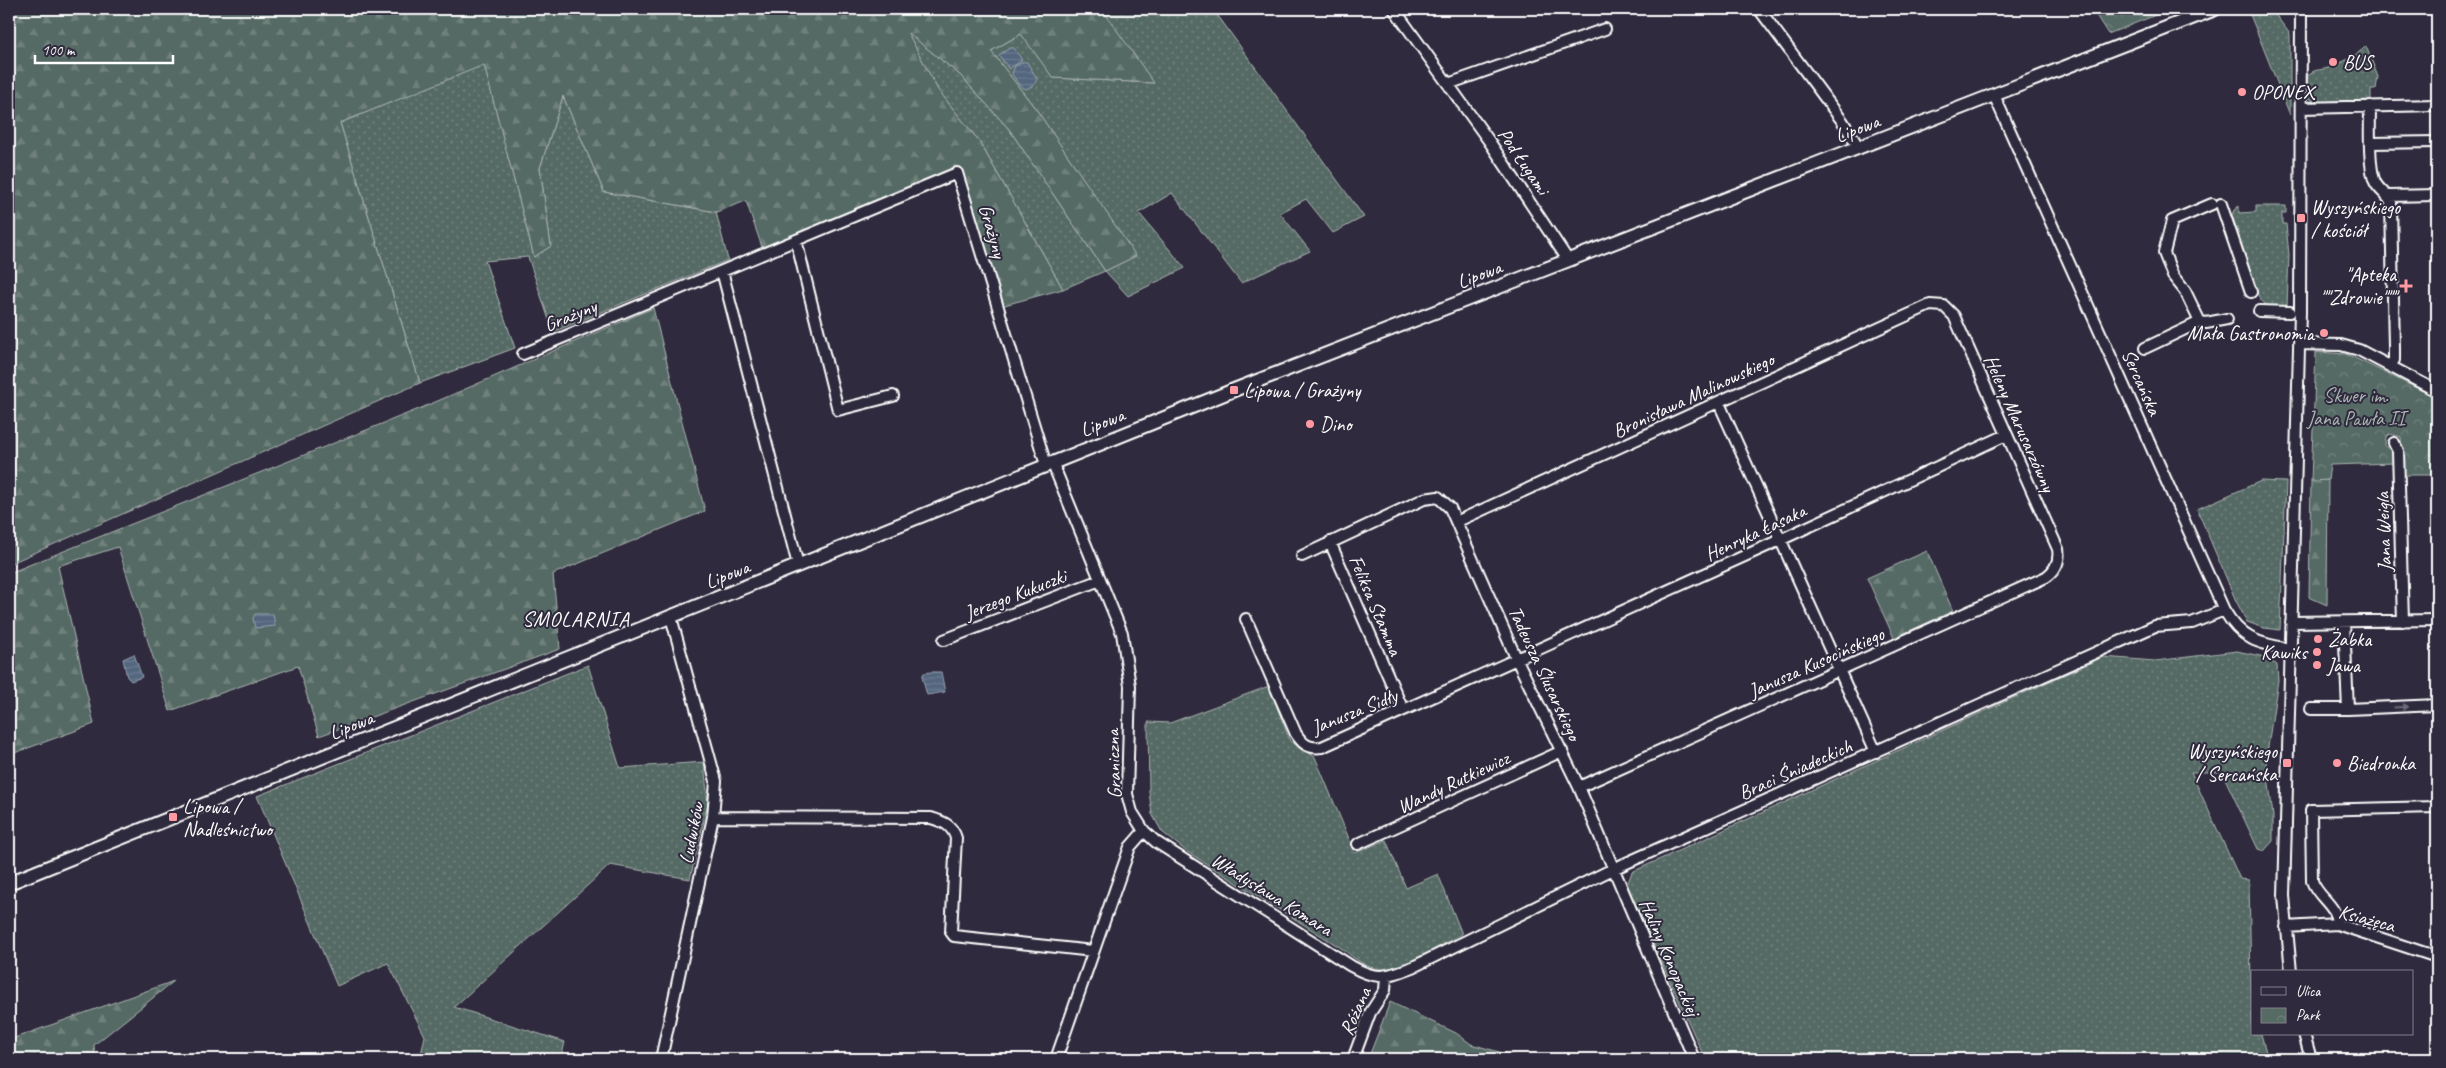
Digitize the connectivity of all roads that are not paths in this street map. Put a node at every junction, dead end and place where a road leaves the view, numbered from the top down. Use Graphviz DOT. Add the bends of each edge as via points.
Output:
graph roads {
  1 [pos="1394,9"];
  2 [pos="1759,9"];
  3 [pos="2215,9"];
  4 [pos="2302,9"];
  5 [pos="1605,29"];
  6 [pos="1448,84"];
  7 [pos="1994,95"];
  8 [pos="2437,105"];
  9 [pos="2370,106"];
  10 [pos="2301,108"];
  11 [pos="2437,142"];
  12 [pos="2371,143"];
  13 [pos="1859,148"];
  14 [pos="2437,195"];
  15 [pos="2388,196"];
  16 [pos="796,240"];
  17 [pos="1568,260"];
  18 [pos="722,271"];
  19 [pos="2251,292"];
  20 [pos="1942,306"];
  21 [pos="2259,311"];
  22 [pos="2290,312"];
  23 [pos="2227,319"];
  24 [pos="2200,322"];
  25 [pos="2299,344"];
  26 [pos="2146,348"];
  27 [pos="523,354"];
  28 [pos="2390,366"];
  29 [pos="2437,391"];
  30 [pos="893,396"];
  31 [pos="1720,403"];
  32 [pos="2006,435"];
  33 [pos="2394,442"];
  34 [pos="1049,463"];
  35 [pos="1438,497"];
  36 [pos="1458,521"];
  37 [pos="1780,540"];
  38 [pos="1330,542"];
  39 [pos="1302,556"];
  40 [pos="2058,560"];
  41 [pos="798,565"];
  42 [pos="1100,580"];
  43 [pos="2224,610"];
  44 [pos="670,617"];
  45 [pos="1246,619"];
  46 [pos="2437,620"];
  47 [pos="2403,621"];
  48 [pos="2291,622"];
  49 [pos="2344,623"];
  50 [pos="944,640"];
  51 [pos="2290,649"];
  52 [pos="1518,660"];
  53 [pos="1842,671"];
  54 [pos="2437,705"];
  55 [pos="2311,709"];
  56 [pos="2348,709"];
  57 [pos="1403,710"];
  58 [pos="1562,751"];
  59 [pos="1876,752"];
  60 [pos="1579,787"];
  61 [pos="2437,808"];
  62 [pos="712,817"];
  63 [pos="1144,831"];
  64 [pos="1358,844"];
  65 [pos="1613,869"];
  66 [pos="9,883"];
  67 [pos="2338,924"];
  68 [pos="2286,927"];
  69 [pos="1093,950"];
  70 [pos="2437,957"];
  71 [pos="2290,970"];
  72 [pos="1386,977"];
  73 [pos="2305,1036"];
  74 [pos="661,1059"];
  75 [pos="1056,1059"];
  76 [pos="1353,1059"];
  77 [pos="1694,1059"];
  78 [pos="2311,1059"];
  1 -- 6 [label="street, Pod Ługami"];
  2 -- 13 [label="street"];
  3 -- 7 [label="main road, Lipowa"];
  4 -- 10 [label="street"];
  5 -- 6 [label="street"];
  6 -- 17 [label="street, Pod Ługami"];
  7 -- 13 [label="main road, Lipowa"];
  7 -- 43 [label="street, Sercańska"];
  8 -- 9 [label="street"];
  9 -- 10 [label="street"];
  9 -- 12 [label="street"];
  10 -- 25 [label="street"];
  11 -- 12 [label="street"];
  12 -- 15 [label="street" via="2373,178"];
  13 -- 17 [label="main road, Lipowa"];
  14 -- 15 [label="street"];
  15 -- 28 [label="street" via="2392,229 2394,347 2394,360"];
  16 -- 18 [label="street, Grażyny"];
  16 -- 30 [label="street" via="838,410"];
  16 -- 34 [label="street, Grażyny" via="957,173"];
  17 -- 34 [label="main road, Lipowa"];
  18 -- 27 [label="street, Grażyny"];
  18 -- 41 [label="street"];
  19 -- 24 [label="street" via="2216,204 2172,221 2164,253 2173,276"];
  20 -- 31 [label="street, Bronisława Malinowskiego" via="1930,305"];
  20 -- 32 [label="street, Heleny Marusarzówny" via="1954,316"];
  21 -- 22 [label="street"];
  23 -- 24 [label="street"];
  24 -- 26 [label="street"];
  25 -- 28 [label="street" via="2341,345"];
  25 -- 48 [label="street"];
  28 -- 29 [label="street"];
  31 -- 36 [label="street, Bronisława Malinowskiego"];
  31 -- 37 [label="street"];
  32 -- 37 [label="street, Henryka Łasaka"];
  32 -- 40 [label="street, Heleny Marusarzówny" via="2058,549"];
  33 -- 47 [label="street, Jana Weigla" via="2398,451"];
  34 -- 41 [label="main road, Lipowa"];
  34 -- 42 [label="street, Graniczna"];
  35 -- 36 [label="street, Tadeusza Ślusarskiego"];
  35 -- 38 [label="street, Feliksa Stamma" via="1424,499"];
  36 -- 52 [label="street, Tadeusza Ślusarskiego"];
  37 -- 52 [label="street, Henryka Łasaka"];
  37 -- 53 [label="street"];
  38 -- 39 [label="street, Feliksa Stamma"];
  38 -- 57 [label="street, Feliksa Stamma"];
  40 -- 53 [label="street, Janusza Kusocińskiego" via="2046,577"];
  41 -- 44 [label="main road, Lipowa"];
  42 -- 50 [label="street, Jerzego Kukuczki"];
  42 -- 63 [label="street, Graniczna" via="1122,632 1127,654 1130,686 1127,794 1132,812"];
  43 -- 51 [label="street, Sercańska" via="2241,633 2250,639"];
  43 -- 59 [label="street, Braci Śniadeckich" via="2192,623 2154,626"];
  44 -- 62 [label="street, Ludwików" via="716,782"];
  44 -- 66 [label="main road, Lipowa"];
  45 -- 57 [label="street, Janusza Sidły" via="1296,734 1304,744 1322,747"];
  46 -- 47 [label="street"];
  47 -- 49 [label="street"];
  48 -- 49 [label="street"];
  48 -- 51 [label="street"];
  49 -- 56 [label="street"];
  51 -- 68 [label="street"];
  52 -- 57 [label="street, Janusza Sidły"];
  52 -- 58 [label="street, Tadeusza Ślusarskiego"];
  53 -- 59 [label="street"];
  53 -- 60 [label="street, Janusza Kusocińskiego"];
  56 -- 54 [label="street, one-way"];
  55 -- 56 [label="street"];
  58 -- 60 [label="street, Tadeusza Ślusarskiego"];
  58 -- 64 [label="street, Wandy Rutkiewicz"];
  59 -- 65 [label="street, Braci Śniadeckich"];
  60 -- 65 [label="street, Tadeusza Ślusarskiego"];
  61 -- 67 [label="street" via="2310,810 2312,881 2315,890 2334,909"];
  62 -- 69 [label="street" via="931,818 942,821 953,829 956,838 951,932 954,936"];
  62 -- 74 [label="street, Ludwików"];
  63 -- 69 [label="street" via="1130,847"];
  63 -- 72 [label="street, Władysława Komara" via="1156,842 1351,966 1373,976"];
  65 -- 72 [label="street, Braci Śniadeckich" via="1413,967"];
  65 -- 77 [label="street, Haliny Konopackiej"];
  67 -- 68 [label="street, Książęca"];
  67 -- 70 [label="street, Książęca"];
  68 -- 71 [label="street"];
  69 -- 75 [label="street"];
  72 -- 76 [label="street, Różana" via="1385,990 1370,1013"];
  73 -- 78 [label="street"];
}
